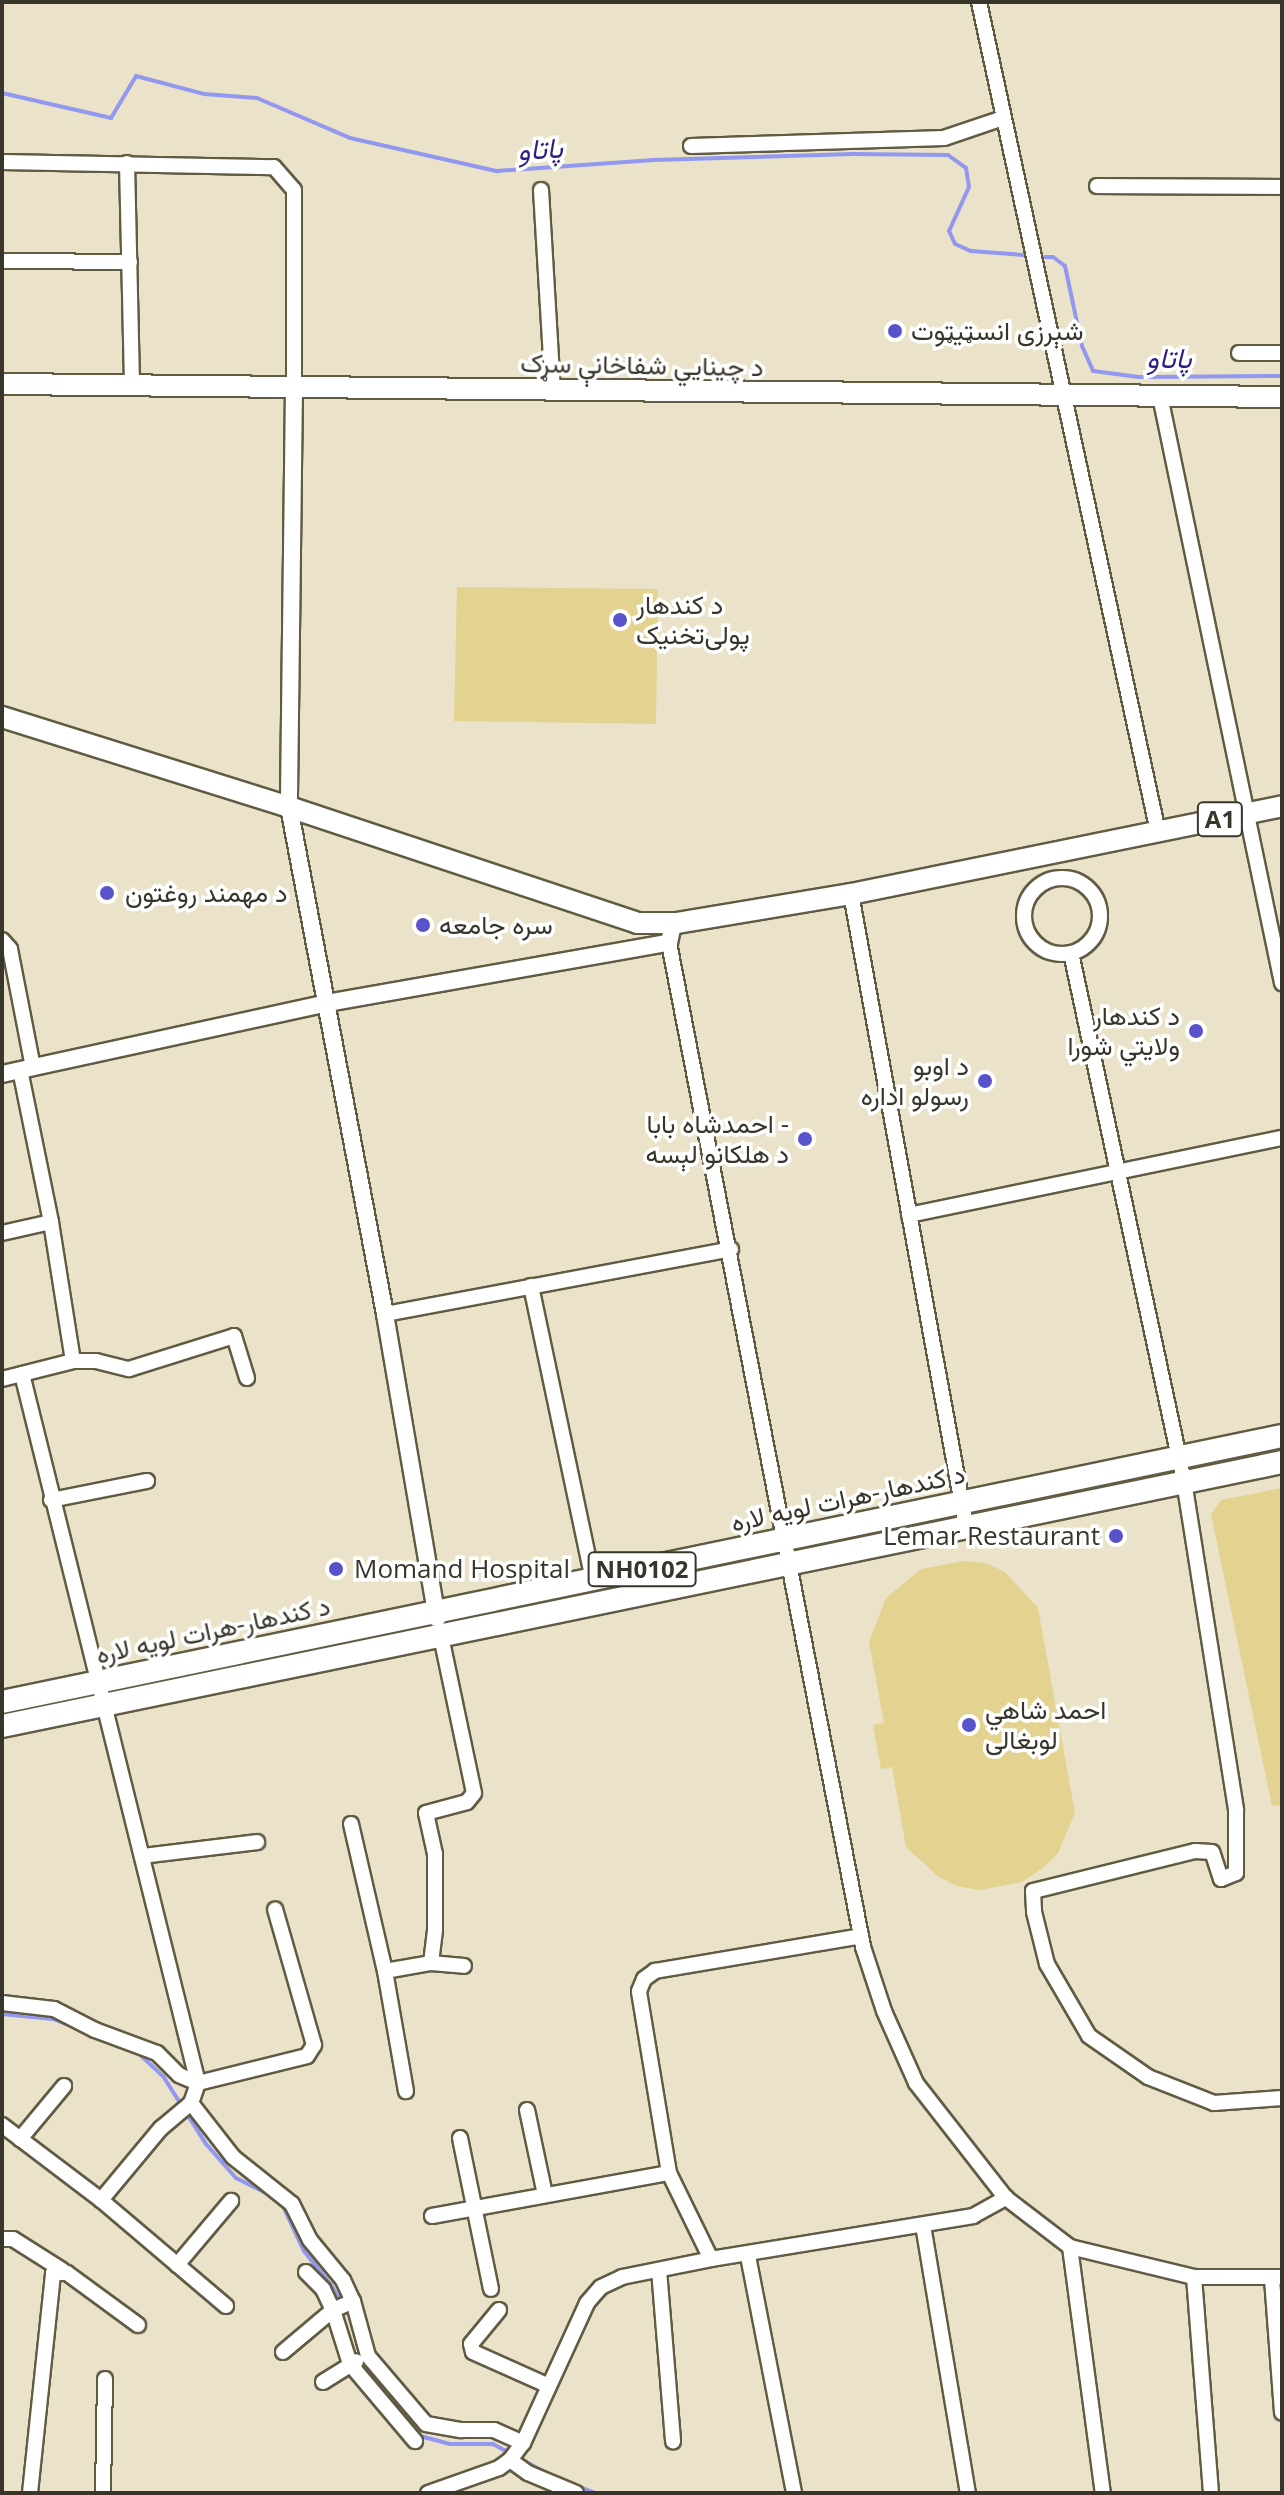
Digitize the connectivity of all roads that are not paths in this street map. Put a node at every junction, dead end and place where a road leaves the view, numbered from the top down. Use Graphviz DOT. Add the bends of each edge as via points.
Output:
graph roads {
  1 [pos="979,2"];
  2 [pos="1003,118"];
  3 [pos="691,146"];
  4 [pos="2,162"];
  5 [pos="127,163"];
  6 [pos="1097,186"];
  7 [pos="1282,187"];
  8 [pos="541,190"];
  9 [pos="2,261"];
  10 [pos="130,262"];
  11 [pos="1239,353"];
  12 [pos="1282,353"];
  13 [pos="2,384"];
  14 [pos="132,386"];
  15 [pos="294,387"];
  16 [pos="553,390"];
  17 [pos="1066,396"];
  18 [pos="1160,396"];
  19 [pos="1282,397"];
  20 [pos="2,717"];
  21 [pos="1282,806"];
  22 [pos="289,807"];
  23 [pos="1247,814"];
  24 [pos="1158,832"];
  25 [pos="1047,855"];
  26 [pos="1052,880"];
  27 [pos="851,894"];
  28 [pos="671,933"];
  29 [pos="2,940"];
  30 [pos="1071,953"];
  31 [pos="1282,983"];
  32 [pos="327,1003"];
  33 [pos="26,1068"];
  34 [pos="2,1074"];
  35 [pos="1282,1138"];
  36 [pos="1117,1172"];
  37 [pos="909,1215"];
  38 [pos="51,1222"];
  39 [pos="2,1233"];
  40 [pos="731,1249"];
  41 [pos="531,1286"];
  42 [pos="385,1314"];
  43 [pos="73,1361"];
  44 [pos="22,1374"];
  45 [pos="247,1378"];
  46 [pos="2,1379"];
  47 [pos="1282,1436"];
  48 [pos="1179,1459"];
  49 [pos="1282,1462"];
  50 [pos="147,1481"];
  51 [pos="1184,1481"];
  52 [pos="51,1500"];
  53 [pos="961,1503"];
  54 [pos="966,1526"];
  55 [pos="784,1540"];
  56 [pos="788,1563"];
  57 [pos="593,1580"];
  58 [pos="435,1613"];
  59 [pos="441,1636"];
  60 [pos="98,1682"];
  61 [pos="2,1702"];
  62 [pos="103,1705"];
  63 [pos="2,1726"];
  64 [pos="351,1824"];
  65 [pos="257,1842"];
  66 [pos="142,1856"];
  67 [pos="275,1909"];
  68 [pos="861,1936"];
  69 [pos="431,1963"];
  70 [pos="464,1966"];
  71 [pos="385,1971"];
  72 [pos="2,2003"];
  73 [pos="198,2083"];
  74 [pos="64,2086"];
  75 [pos="406,2091"];
  76 [pos="1282,2098"];
  77 [pos="191,2103"];
  78 [pos="527,2110"];
  79 [pos="2,2125"];
  80 [pos="460,2138"];
  81 [pos="20,2139"];
  82 [pos="669,2173"];
  83 [pos="545,2195"];
  84 [pos="1006,2198"];
  85 [pos="101,2200"];
  86 [pos="231,2201"];
  87 [pos="476,2208"];
  88 [pos="432,2216"];
  89 [pos="923,2225"];
  90 [pos="2,2239"];
  91 [pos="1070,2247"];
  92 [pos="748,2256"];
  93 [pos="711,2259"];
  94 [pos="177,2265"];
  95 [pos="62,2270"];
  96 [pos="659,2270"];
  97 [pos="306,2272"];
  98 [pos="1194,2277"];
  99 [pos="1277,2278"];
  100 [pos="491,2289"];
  101 [pos="353,2301"];
  102 [pos="226,2306"];
  103 [pos="333,2310"];
  104 [pos="499,2310"];
  105 [pos="138,2325"];
  106 [pos="283,2352"];
  107 [pos="368,2356"];
  108 [pos="350,2364"];
  109 [pos="105,2379"];
  110 [pos="323,2382"];
  111 [pos="549,2386"];
  112 [pos="1282,2413"];
  113 [pos="415,2441"];
  114 [pos="673,2441"];
  115 [pos="516,2452"];
  116 [pos="30,2493"];
  117 [pos="103,2493"];
  118 [pos="428,2493"];
  119 [pos="576,2493"];
  120 [pos="794,2493"];
  121 [pos="968,2493"];
  122 [pos="1103,2493"];
  123 [pos="1211,2493"];
  1 -- 2 [label="street"];
  2 -- 3 [label="street" via="944,138"];
  2 -- 17 [label="street"];
  4 -- 5 [label="street"];
  5 -- 10 [label="street"];
  5 -- 15 [label="street" via="274,167 294,190"];
  6 -- 7 [label="street"];
  8 -- 16 [label="street"];
  9 -- 10 [label="street"];
  10 -- 14 [label="street"];
  11 -- 12 [label="street"];
  13 -- 14 [label="main road, د چينايي شفاخانې سړک"];
  14 -- 15 [label="main road, د چينايي شفاخانې سړک"];
  15 -- 16 [label="main road, د چينايي شفاخانې سړک"];
  15 -- 22 [label="street"];
  16 -- 17 [label="main road, د چينايي شفاخانې سړک"];
  17 -- 18 [label="main road, د چينايي شفاخانې سړک"];
  17 -- 24 [label="street"];
  18 -- 19 [label="main road, د چينايي شفاخانې سړک"];
  18 -- 23 [label="street"];
  20 -- 22 [label="main road"];
  21 -- 23 [label="main road, A1"];
  22 -- 28 [label="main road"];
  22 -- 32 [label="street"];
  23 -- 24 [label="main road, A1"];
  23 -- 31 [label="street"];
  24 -- 25 [label="main road"];
  25 -- 26 [label="street"];
  25 -- 27 [label="main road"];
  26 -- 30 [label="street" via="1026,902 1025,926 1037,946"];
  26 -- 30 [label="street" via="1066,879 1089,890 1100,914 1093,939"];
  27 -- 28 [label="main road"];
  27 -- 37 [label="street"];
  28 -- 32 [label="street"];
  28 -- 40 [label="street"];
  29 -- 33 [label="street" via="10,949"];
  30 -- 36 [label="street"];
  32 -- 33 [label="street"];
  32 -- 42 [label="street"];
  33 -- 34 [label="street"];
  33 -- 38 [label="street"];
  35 -- 36 [label="street"];
  36 -- 37 [label="street"];
  36 -- 48 [label="street"];
  37 -- 53 [label="street"];
  38 -- 39 [label="street"];
  38 -- 43 [label="street"];
  40 -- 41 [label="street"];
  40 -- 55 [label="street"];
  41 -- 42 [label="street"];
  41 -- 57 [label="street"];
  42 -- 58 [label="street"];
  43 -- 44 [label="street"];
  43 -- 45 [label="street" via="129,1369 234,1336"];
  44 -- 46 [label="street"];
  44 -- 52 [label="street"];
  47 -- 48 [label="highway, د کندهار-هرات لويه لاره / NH0102"];
  48 -- 51 [label="street"];
  48 -- 53 [label="highway, د کندهار-هرات لويه لاره / NH0102"];
  49 -- 51 [label="highway, د کندهار-هرات لويه لاره / NH0102"];
  50 -- 52 [label="street"];
  51 -- 54 [label="highway, د کندهار-هرات لويه لاره / NH0102"];
  51 -- 76 [label="street" via="1236,1811 1236,1873 1221,1879 1212,1852 1195,1851 1033,1891 1034,1912 1047,1964 1089,2036 1148,2077 1214,2103"];
  52 -- 60 [label="street"];
  53 -- 54 [label="street"];
  53 -- 55 [label="highway, د کندهار-هرات لويه لاره / NH0102"];
  54 -- 56 [label="highway, د کندهار-هرات لويه لاره / NH0102"];
  55 -- 56 [label="street"];
  55 -- 57 [label="highway, د کندهار-هرات لويه لاره / NH0102"];
  56 -- 59 [label="highway, د کندهار-هرات لويه لاره / NH0102"];
  56 -- 68 [label="street"];
  57 -- 58 [label="highway, د کندهار-هرات لويه لاره / NH0102"];
  58 -- 59 [label="street"];
  58 -- 60 [label="highway, د کندهار-هرات لويه لاره / NH0102"];
  59 -- 62 [label="highway, د کندهار-هرات لويه لاره / NH0102"];
  59 -- 69 [label="street" via="474,1793 467,1802 426,1813 435,1854"];
  60 -- 61 [label="highway, د کندهار-هرات لويه لاره / NH0102"];
  60 -- 62 [label="street"];
  62 -- 63 [label="highway, د کندهار-هرات لويه لاره / NH0102"];
  62 -- 66 [label="street"];
  64 -- 71 [label="street"];
  65 -- 66 [label="street"];
  66 -- 73 [label="street"];
  67 -- 73 [label="street" via="312,2052"];
  68 -- 82 [label="street" via="655,1971 644,1979 639,1991"];
  68 -- 84 [label="street" via="884,2011 916,2083"];
  69 -- 70 [label="street"];
  69 -- 71 [label="street"];
  71 -- 75 [label="street"];
  72 -- 73 [label="street" via="54,2009 157,2053 179,2075"];
  73 -- 77 [label="street"];
  74 -- 81 [label="street"];
  77 -- 85 [label="street"];
  77 -- 101 [label="street" via="233,2157 292,2204"];
  78 -- 83 [label="street"];
  79 -- 81 [label="street"];
  80 -- 87 [label="street"];
  81 -- 85 [label="street"];
  82 -- 83 [label="street"];
  82 -- 93 [label="street"];
  83 -- 87 [label="street"];
  84 -- 89 [label="street" via="973,2216"];
  84 -- 91 [label="street"];
  85 -- 94 [label="street"];
  86 -- 94 [label="street"];
  87 -- 88 [label="street"];
  87 -- 100 [label="street"];
  89 -- 92 [label="street"];
  89 -- 121 [label="street"];
  90 -- 95 [label="street" via="13,2239"];
  91 -- 98 [label="street"];
  91 -- 122 [label="street"];
  92 -- 93 [label="street"];
  92 -- 120 [label="street"];
  93 -- 96 [label="street"];
  94 -- 102 [label="street"];
  95 -- 105 [label="street"];
  95 -- 116 [label="street" via="53,2273"];
  96 -- 111 [label="street" via="601,2287 587,2303"];
  96 -- 114 [label="street"];
  97 -- 103 [label="street" via="323,2289"];
  98 -- 99 [label="street"];
  98 -- 123 [label="street"];
  99 -- 112 [label="street"];
  101 -- 103 [label="street"];
  101 -- 107 [label="street"];
  103 -- 106 [label="street"];
  103 -- 108 [label="street"];
  104 -- 111 [label="street" via="471,2344 473,2352"];
  107 -- 108 [label="street"];
  107 -- 115 [label="street" via="426,2424 494,2430"];
  108 -- 110 [label="street"];
  108 -- 113 [label="street"];
  109 -- 117 [label="street"];
  111 -- 115 [label="street"];
  115 -- 118 [label="street" via="499,2468"];
  115 -- 119 [label="street" via="528,2473"];
}
